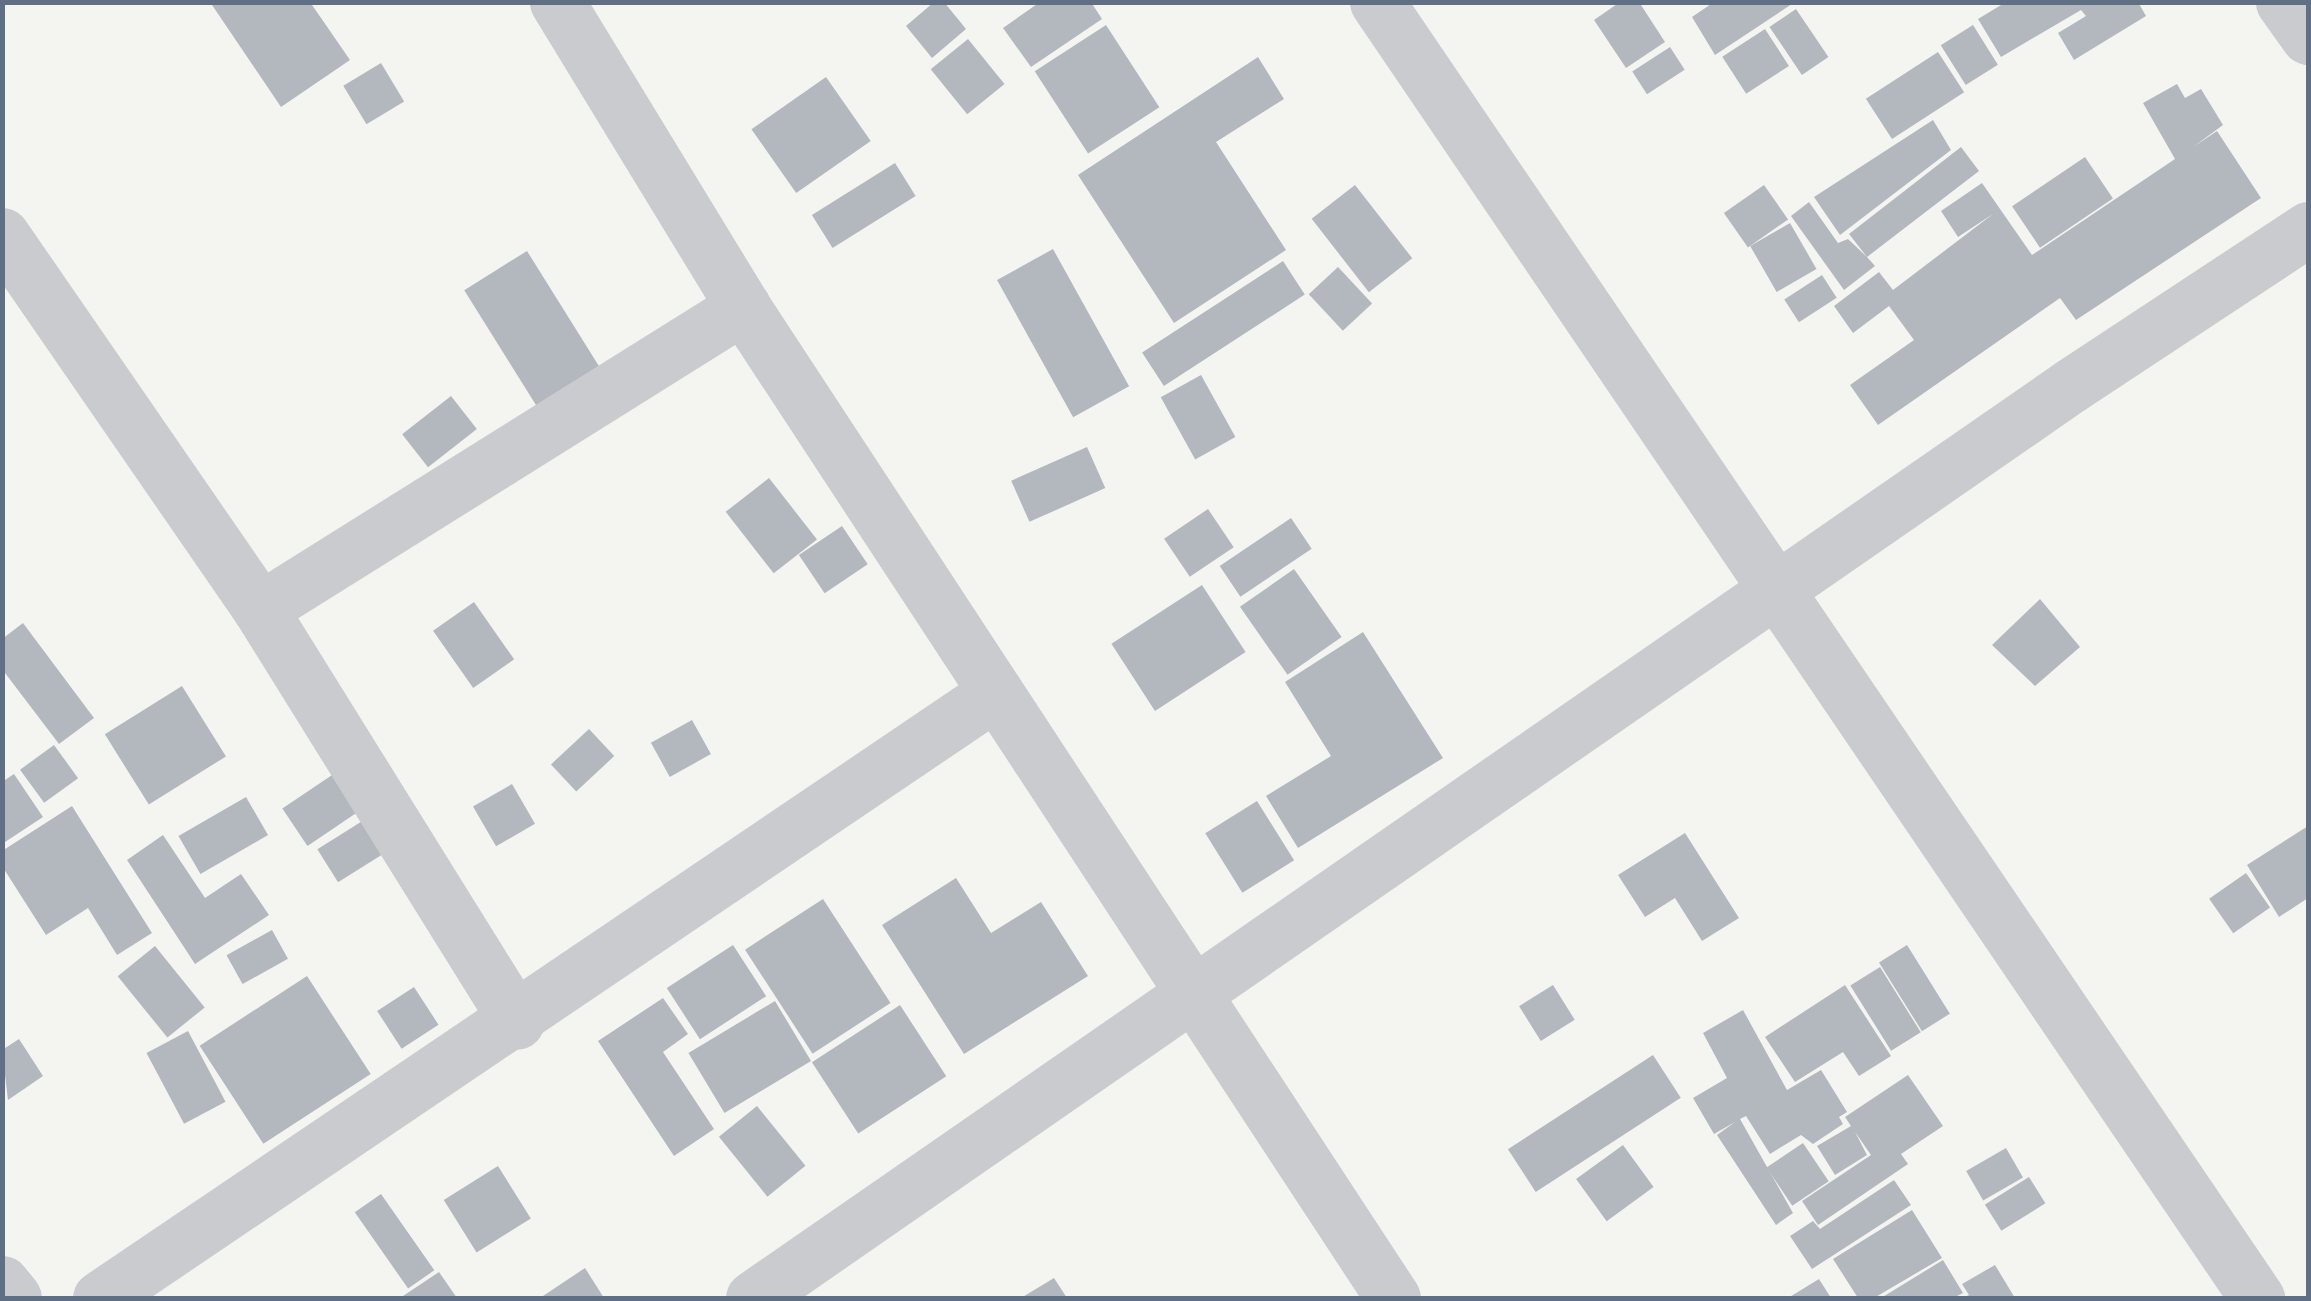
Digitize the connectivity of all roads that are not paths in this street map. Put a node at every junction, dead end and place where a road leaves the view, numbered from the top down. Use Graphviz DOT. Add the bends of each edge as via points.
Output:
graph roads {
  1 [pos="557,2"];
  2 [pos="1378,2"];
  3 [pos="2283,2"];
  4 [pos="2308,37"];
  5 [pos="2308,229"];
  6 [pos="2,235"];
  7 [pos="743,307"];
  8 [pos="1775,592"];
  9 [pos="260,610"];
  10 [pos="995,692"];
  11 [pos="1191,993"];
  12 [pos="517,1022"];
  13 [pos="2,1283"];
  14 [pos="14,1298"];
  15 [pos="100,1298"];
  16 [pos="753,1298"];
  17 [pos="1393,1298"];
  18 [pos="2258,1298"];
  1 -- 7 [label="street"];
  2 -- 8 [label="street"];
  3 -- 4 [label="street"];
  5 -- 8 [label="street"];
  6 -- 9 [label="street"];
  7 -- 9 [label="street"];
  7 -- 10 [label="street"];
  8 -- 11 [label="street"];
  8 -- 18 [label="street"];
  9 -- 12 [label="street"];
  10 -- 11 [label="street"];
  10 -- 12 [label="street"];
  11 -- 16 [label="street"];
  11 -- 17 [label="street"];
  12 -- 15 [label="street"];
  13 -- 14 [label="street"];
}
